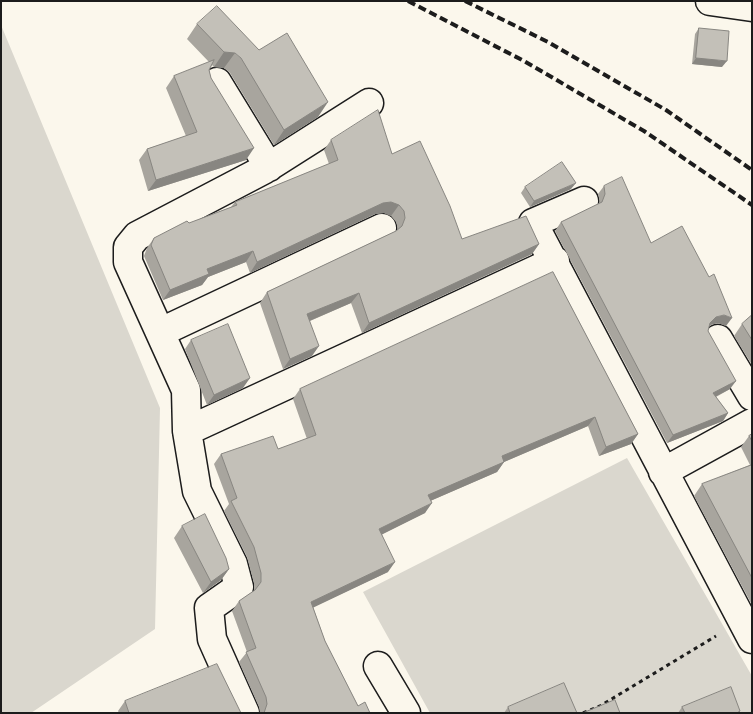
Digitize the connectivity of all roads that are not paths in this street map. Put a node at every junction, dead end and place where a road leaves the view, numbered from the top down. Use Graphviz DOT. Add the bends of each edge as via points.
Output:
graph roads {
  1 [pos="710,1"];
  2 [pos="752,8"];
  3 [pos="217,82"];
  4 [pos="369,103"];
  5 [pos="269,167"];
  6 [pos="584,201"];
  7 [pos="382,228"];
  8 [pos="555,261"];
  9 [pos="161,332"];
  10 [pos="718,339"];
  11 [pos="752,396"];
  12 [pos="752,423"];
  13 [pos="187,431"];
  14 [pos="663,472"];
  15 [pos="746,630"];
  16 [pos="378,666"];
  17 [pos="246,713"];
  18 [pos="406,713"];
  1 -- 2 [label="street"];
  3 -- 5 [label="street"];
  4 -- 5 [label="street"];
  5 -- 9 [label="street" via="137,236 128,247 128,262"];
  6 -- 8 [label="street" via="533,223"];
  7 -- 9 [label="street"];
  8 -- 13 [label="street"];
  8 -- 14 [label="street"];
  9 -- 13 [label="street" via="186,390"];
  10 -- 11 [label="street"];
  12 -- 14 [label="street"];
  13 -- 17 [label="street" via="197,491 234,564 239,587 209,608 212,639"];
  14 -- 15 [label="street"];
  16 -- 18 [label="street"];
}
